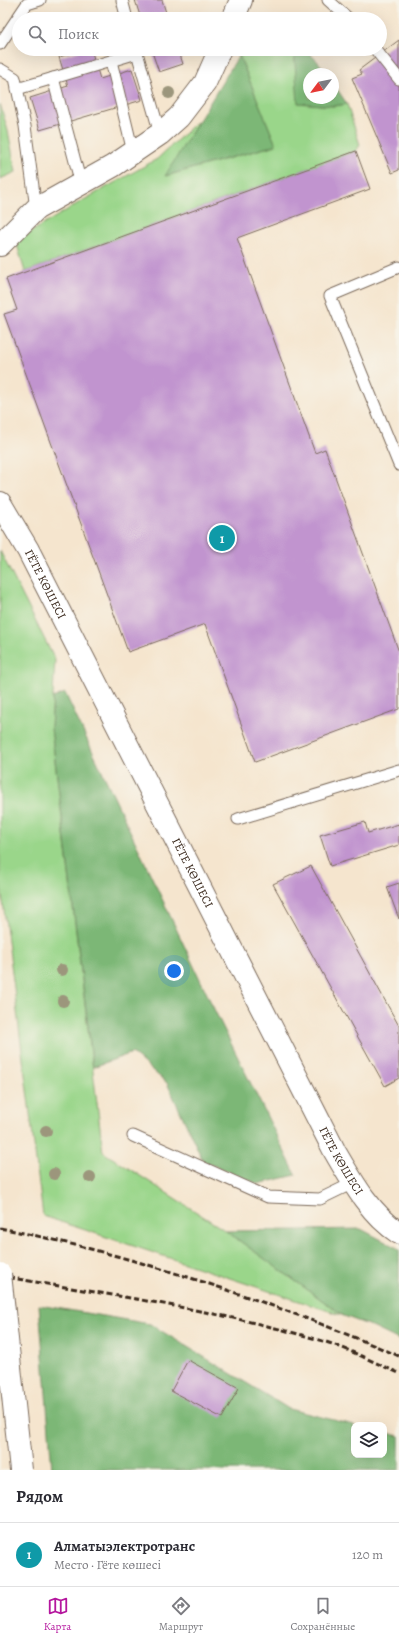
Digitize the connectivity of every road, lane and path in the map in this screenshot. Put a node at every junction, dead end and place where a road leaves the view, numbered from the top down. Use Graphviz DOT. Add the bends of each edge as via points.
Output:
graph roads {
  1 [pos="40,0"];
  2 [pos="122,0"];
  3 [pos="241,0"];
  4 [pos="328,0"];
  5 [pos="22,12"];
  6 [pos="125,12"];
  7 [pos="236,12"];
  8 [pos="341,12"];
  9 [pos="12,26"];
  10 [pos="0,44"];
  11 [pos="124,56"];
  12 [pos="137,56"];
  13 [pos="217,56"];
  14 [pos="381,56"];
  15 [pos="111,61"];
  16 [pos="0,69"];
  17 [pos="54,78"];
  18 [pos="399,79"];
  19 [pos="17,88"];
  20 [pos="160,134"];
  21 [pos="134,152"];
  22 [pos="81,184"];
  23 [pos="36,209"];
  24 [pos="0,245"];
  25 [pos="399,267"];
  26 [pos="399,465"];
  27 [pos="0,503"];
  28 [pos="399,770"];
  29 [pos="238,819"];
  30 [pos="133,1136"];
  31 [pos="353,1183"];
  32 [pos="399,1233"];
  33 [pos="0,1274"];
  34 [pos="21,1470"];
  1 -- 5 [label="lane" via="27,4"];
  2 -- 6 [label="lane"];
  3 -- 7 [label="main road"];
  4 -- 8 [label="lane"];
  9 -- 10 [label="lane"];
  11 -- 15 [label="lane"];
  12 -- 20 [label="lane"];
  13 -- 20 [label="main road" via="205,83 179,117"];
  14 -- 18 [label="lane"];
  15 -- 17 [label="lane"];
  15 -- 21 [label="lane"];
  16 -- 19 [label="lane" via="15,78"];
  17 -- 19 [label="lane"];
  17 -- 22 [label="lane"];
  19 -- 23 [label="lane" via="25,126"];
  20 -- 21 [label="main road"];
  21 -- 22 [label="main road"];
  22 -- 23 [label="main road"];
  23 -- 24 [label="main road"];
  25 -- 26 [label="lane" via="330,296"];
  27 -- 31 [label="main road, ГЁТЕ КӨШЕСІ" via="28,550"];
  28 -- 29 [label="lane"];
  30 -- 31 [label="lane" via="268,1197 320,1199"];
  31 -- 32 [label="main road, ГЁТЕ КӨШЕСІ" via="373,1209"];
  33 -- 34 [label="main road, bridge"];
}
